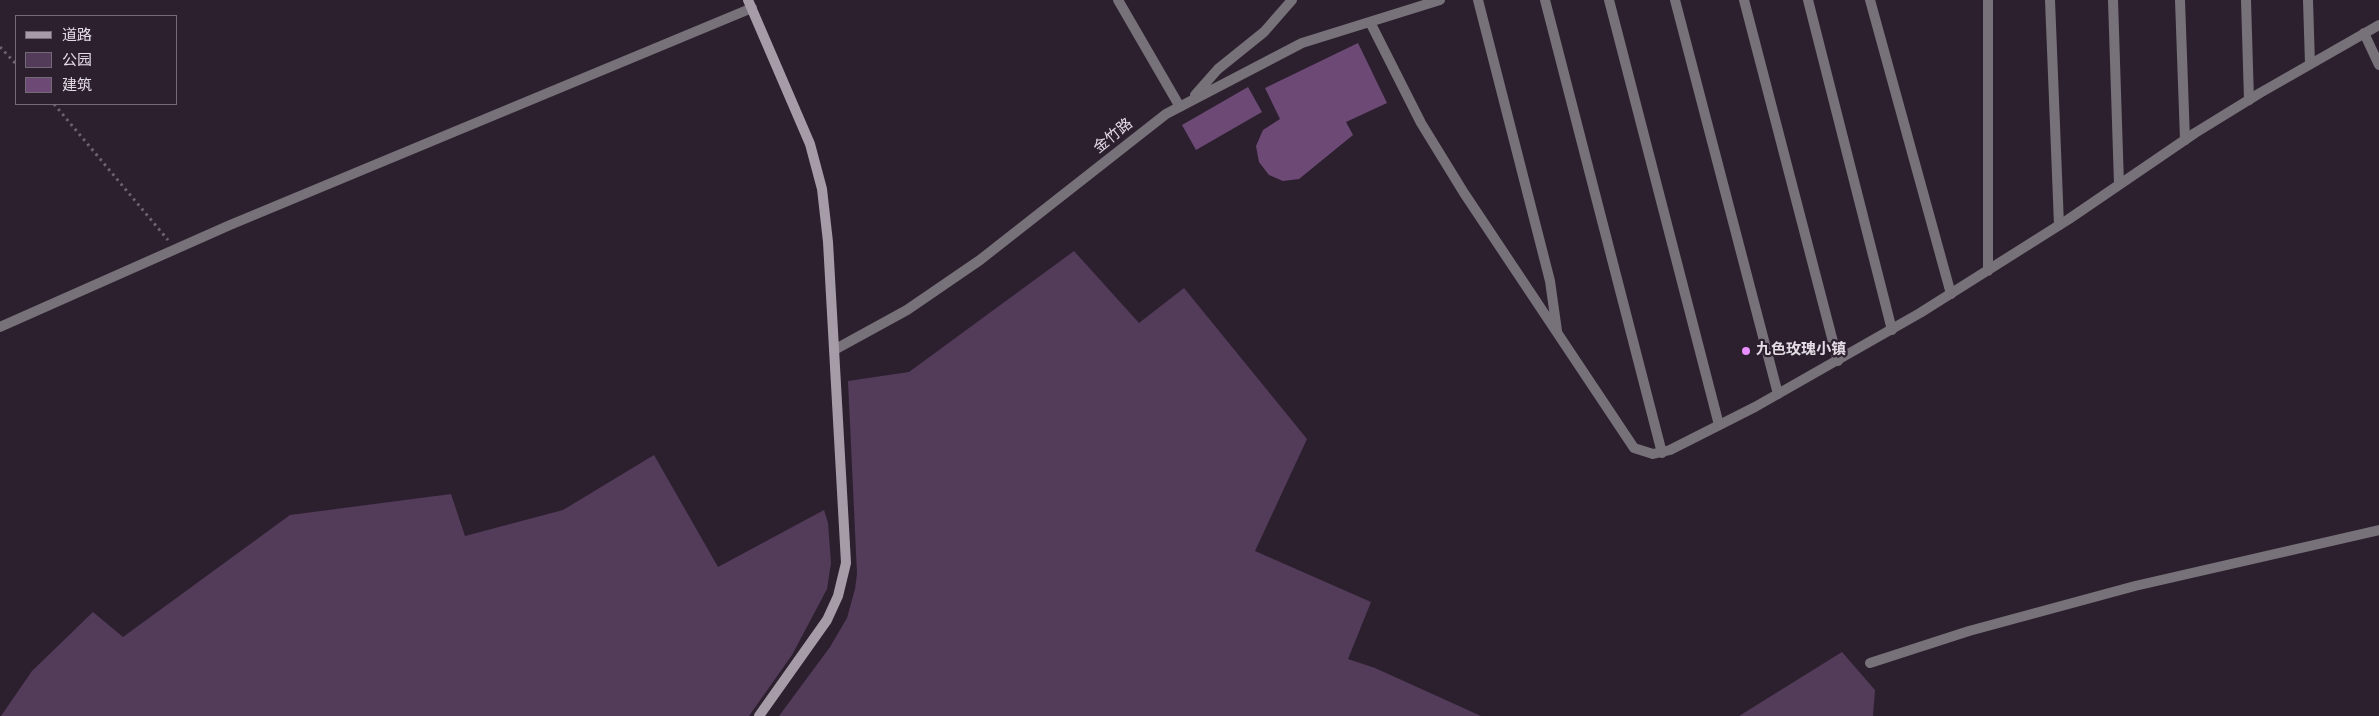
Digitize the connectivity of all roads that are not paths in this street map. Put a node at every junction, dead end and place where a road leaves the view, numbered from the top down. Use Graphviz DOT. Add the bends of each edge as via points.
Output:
graph roads {
  1 [pos="1118,0"];
  2 [pos="1292,0"];
  3 [pos="1440,0"];
  4 [pos="1478,0"];
  5 [pos="1545,0"];
  6 [pos="1609,0"];
  7 [pos="1675,0"];
  8 [pos="1744,0"];
  9 [pos="1808,0"];
  10 [pos="1870,0"];
  11 [pos="1988,0"];
  12 [pos="2050,0"];
  13 [pos="2113,0"];
  14 [pos="2180,0"];
  15 [pos="2246,0"];
  16 [pos="2308,0"];
  17 [pos="750,4"];
  18 [pos="1370,22"];
  19 [pos="2379,25"];
  20 [pos="2364,33"];
  21 [pos="2310,64"];
  22 [pos="2379,65"];
  23 [pos="2249,100"];
  24 [pos="1185,104"];
  25 [pos="2185,140"];
  26 [pos="2119,184"];
  27 [pos="2059,225"];
  28 [pos="1988,271"];
  29 [pos="1951,294"];
  30 [pos="0,327"];
  31 [pos="1892,330"];
  32 [pos="1557,332"];
  33 [pos="834,350"];
  34 [pos="1838,361"];
  35 [pos="1778,394"];
  36 [pos="1719,425"];
  37 [pos="1662,453"];
  38 [pos="2379,530"];
  39 [pos="1870,663"];
  40 [pos="760,716"];
  1 -- 24 [label="street"];
  2 -- 24 [label="street" via="1264,32 1218,69"];
  3 -- 18 [label="street, 金竹路"];
  4 -- 32 [label="street" via="1550,281"];
  5 -- 37 [label="street"];
  6 -- 36 [label="street"];
  7 -- 35 [label="street"];
  8 -- 34 [label="street"];
  9 -- 31 [label="street"];
  10 -- 29 [label="street"];
  11 -- 28 [label="street"];
  12 -- 27 [label="street"];
  13 -- 26 [label="street"];
  14 -- 25 [label="street"];
  15 -- 23 [label="street"];
  16 -- 21 [label="street"];
  17 -- 30 [label="street" via="174,248"];
  17 -- 33 [label="main road" via="810,144 822,189"];
  18 -- 24 [label="street, 金竹路" via="1302,44"];
  18 -- 32 [label="street" via="1416,115 1442,159"];
  19 -- 20 [label="street"];
  20 -- 21 [label="street"];
  20 -- 22 [label="street"];
  21 -- 23 [label="street"];
  23 -- 25 [label="street"];
  24 -- 33 [label="street, 金竹路" via="1166,114 965,271 907,310"];
  25 -- 26 [label="street"];
  26 -- 27 [label="street"];
  27 -- 28 [label="street"];
  28 -- 29 [label="street"];
  29 -- 31 [label="street"];
  31 -- 34 [label="street"];
  32 -- 37 [label="street" via="1634,448 1646,453"];
  33 -- 40 [label="main road" via="846,563 844,577 827,620"];
  34 -- 35 [label="street"];
  35 -- 36 [label="street"];
  36 -- 37 [label="street"];
  38 -- 39 [label="street" via="2135,586 1970,631"];
}
